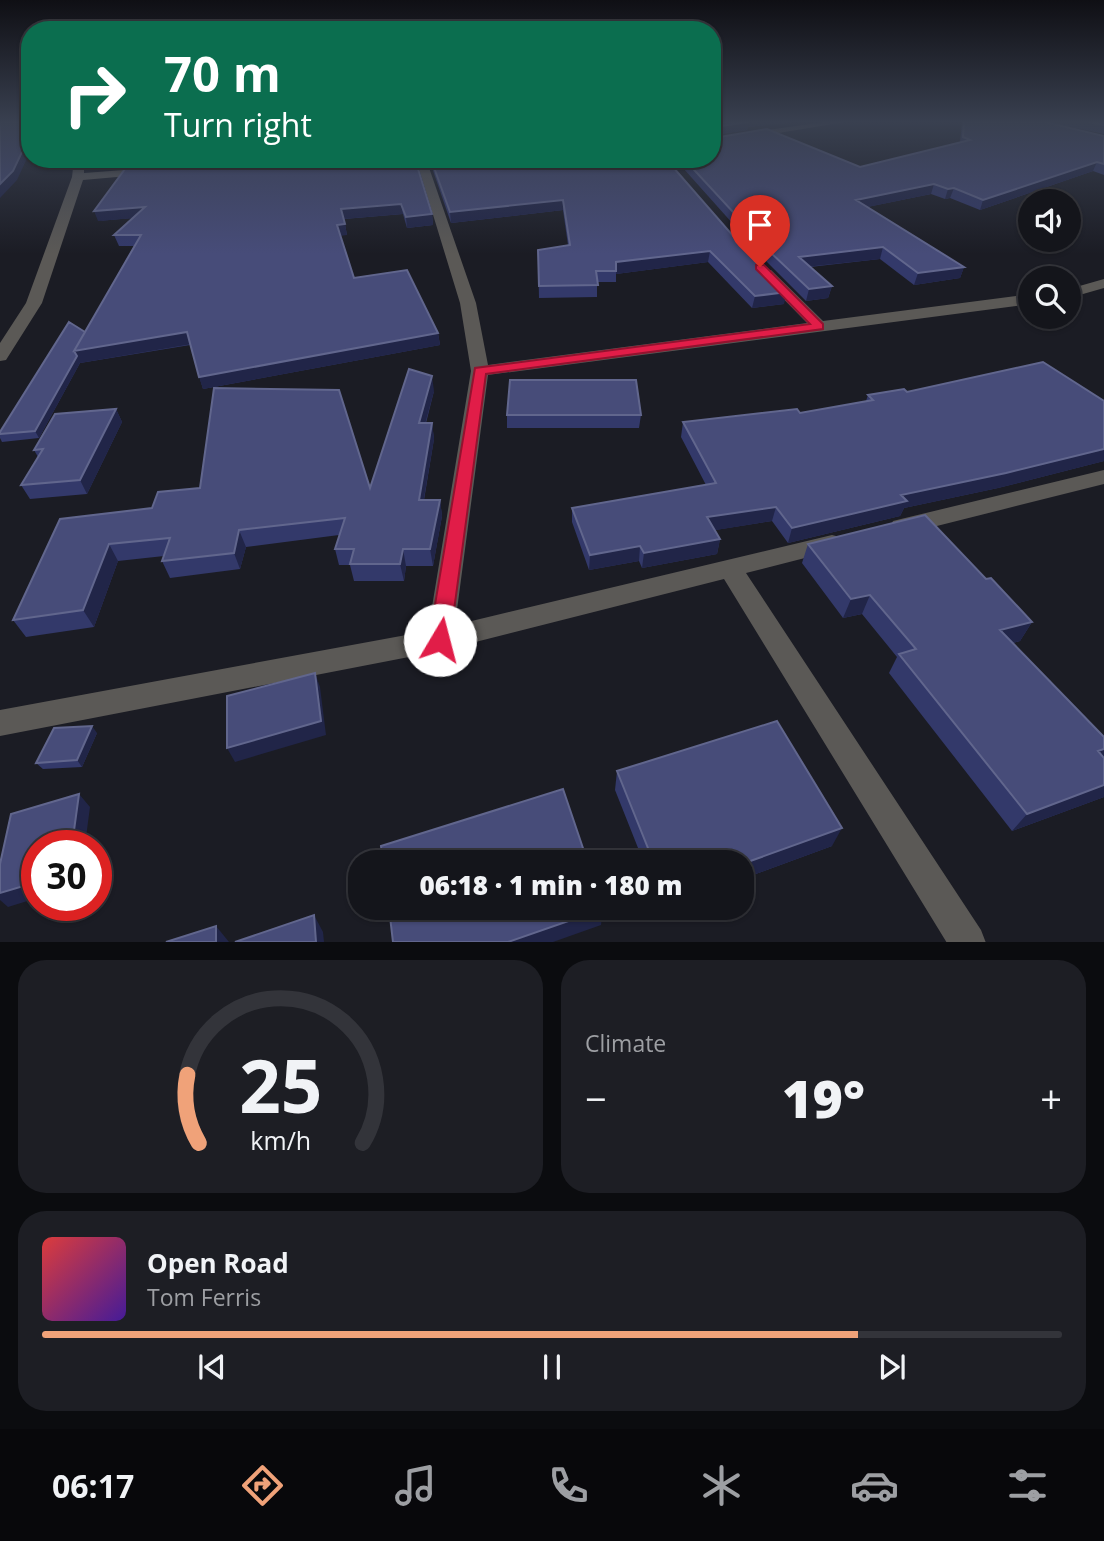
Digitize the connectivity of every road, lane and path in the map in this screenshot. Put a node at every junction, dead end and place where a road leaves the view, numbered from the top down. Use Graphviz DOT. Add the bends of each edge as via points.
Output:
graph roads {
  1 [pos="78,168"];
  2 [pos="424,168"];
  3 [pos="161,170"];
  4 [pos="78,177"];
  5 [pos="760,267"];
  6 [pos="1104,283"];
  7 [pos="1081,290"];
  8 [pos="1018,301"];
  9 [pos="819,327"];
  10 [pos="0,356"];
  11 [pos="480,371"];
  12 [pos="1104,477"];
  13 [pos="877,533"];
  14 [pos="850,539"];
  15 [pos="730,569"];
  16 [pos="440,640"];
  17 [pos="0,723"];
  18 [pos="967,942"];
  1 -- 4 [label="street"];
  2 -- 11 [label="street" via="468,303"];
  3 -- 4 [label="street"];
  4 -- 10 [label="street" via="34,303"];
  5 -- 9 [label="street"];
  6 -- 7 [label="street"];
  8 -- 9 [label="street"];
  9 -- 11 [label="street"];
  11 -- 16 [label="street"];
  12 -- 13 [label="street"];
  14 -- 15 [label="street"];
  15 -- 16 [label="street"];
  15 -- 18 [label="street"];
  16 -- 17 [label="street"];
}
